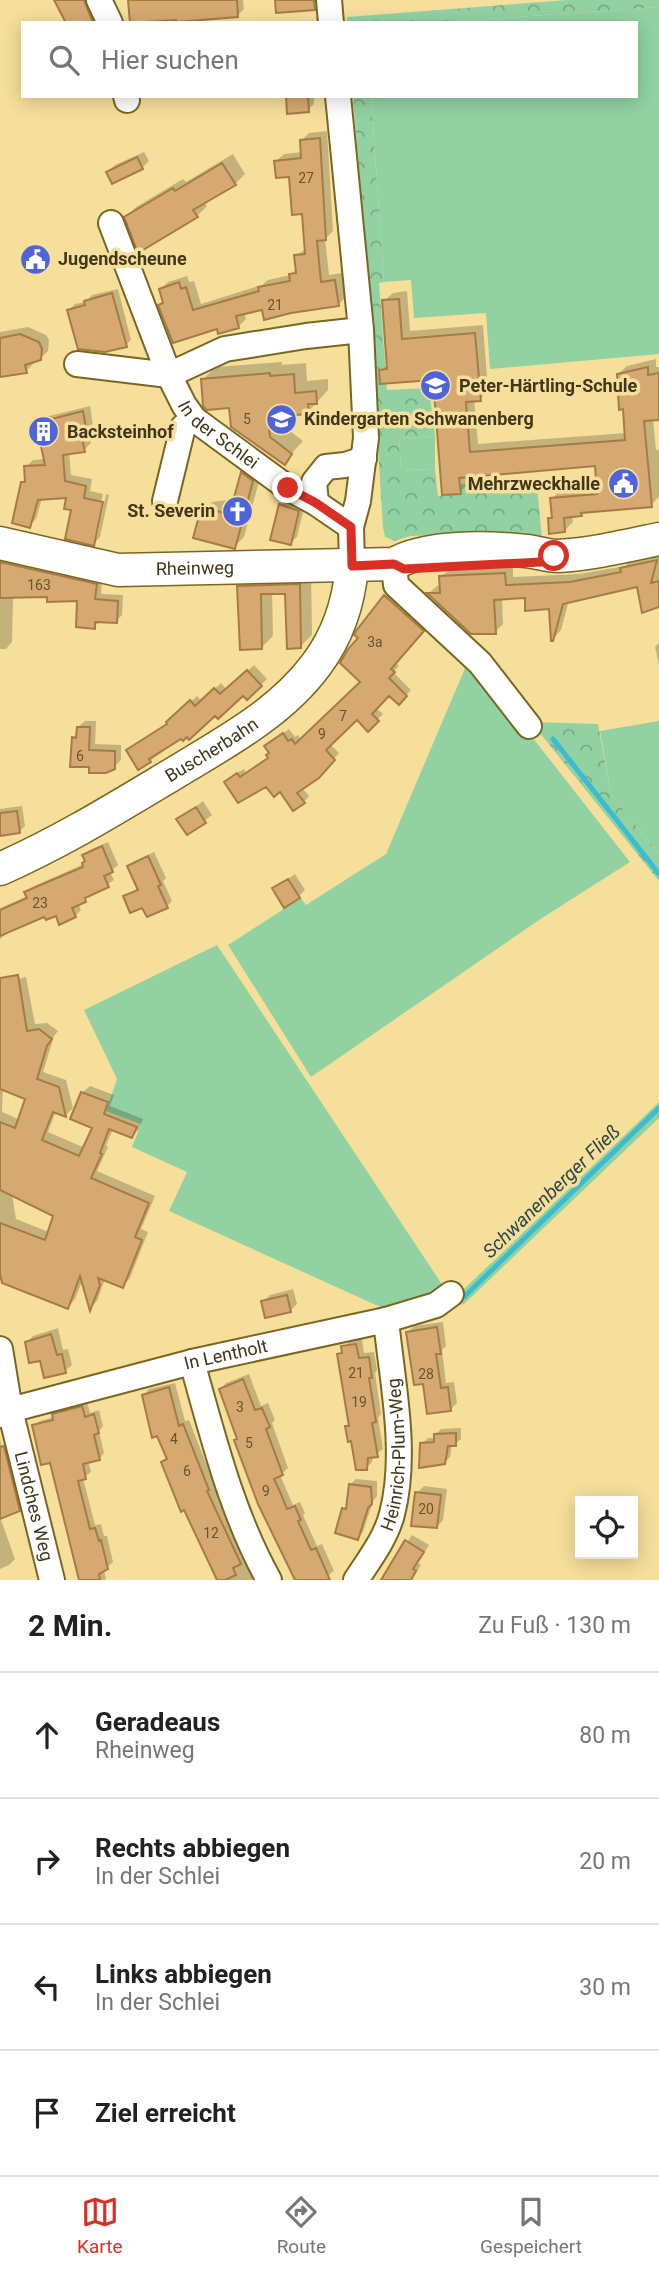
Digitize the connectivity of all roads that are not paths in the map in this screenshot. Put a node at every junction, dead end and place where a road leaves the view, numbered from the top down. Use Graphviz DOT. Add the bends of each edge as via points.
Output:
graph roads {
  1 [pos="99,0"];
  2 [pos="329,0"];
  3 [pos="109,21"];
  4 [pos="331,21"];
  5 [pos="338,98"];
  6 [pos="111,223"];
  7 [pos="361,330"];
  8 [pos="77,364"];
  9 [pos="169,375"];
  10 [pos="194,419"];
  11 [pos="363,458"];
  12 [pos="165,501"];
  13 [pos="316,503"];
  14 [pos="351,527"];
  15 [pos="659,539"];
  16 [pos="0,543"];
  17 [pos="394,564"];
  18 [pos="352,566"];
  19 [pos="528,726"];
  20 [pos="0,869"];
  21 [pos="451,1294"];
  22 [pos="386,1320"];
  23 [pos="0,1349"];
  24 [pos="192,1362"];
  25 [pos="5,1412"];
  26 [pos="52,1580"];
  27 [pos="269,1580"];
  28 [pos="356,1580"];
  1 -- 3 [label="street"];
  2 -- 4 [label="street"];
  5 -- 7 [label="street"];
  6 -- 9 [label="street, In der Schlei"];
  7 -- 9 [label="street, In der Schlei" via="225,349"];
  7 -- 11 [label="street"];
  8 -- 9 [label="street"];
  9 -- 10 [label="street, In der Schlei"];
  10 -- 12 [label="street" via="183,427"];
  10 -- 13 [label="street, In der Schlei" via="288,488"];
  11 -- 13 [label="street" via="326,467 314,482"];
  11 -- 14 [label="street"];
  13 -- 14 [label="street, In der Schlei"];
  14 -- 18 [label="street"];
  15 -- 17 [label="main road, Rheinweg" via="541,562 404,569"];
  16 -- 18 [label="main road, Rheinweg" via="118,570"];
  17 -- 18 [label="main road, Rheinweg"];
  17 -- 19 [label="street" via="396,585 480,663"];
  18 -- 20 [label="main road, Buscherbahn" via="349,596 334,634 317,664 292,691 245,730 46,849"];
  21 -- 22 [label="street, In Lentholt" via="436,1305"];
  22 -- 24 [label="street, In Lentholt"];
  22 -- 28 [label="street, Heinrich-Plum-Weg" via="400,1457 392,1515"];
  23 -- 25 [label="street, Lindches Weg"];
  24 -- 25 [label="street, In Lentholt"];
  24 -- 27 [label="street" via="225,1476"];
  25 -- 26 [label="street, Lindches Weg"];
}
